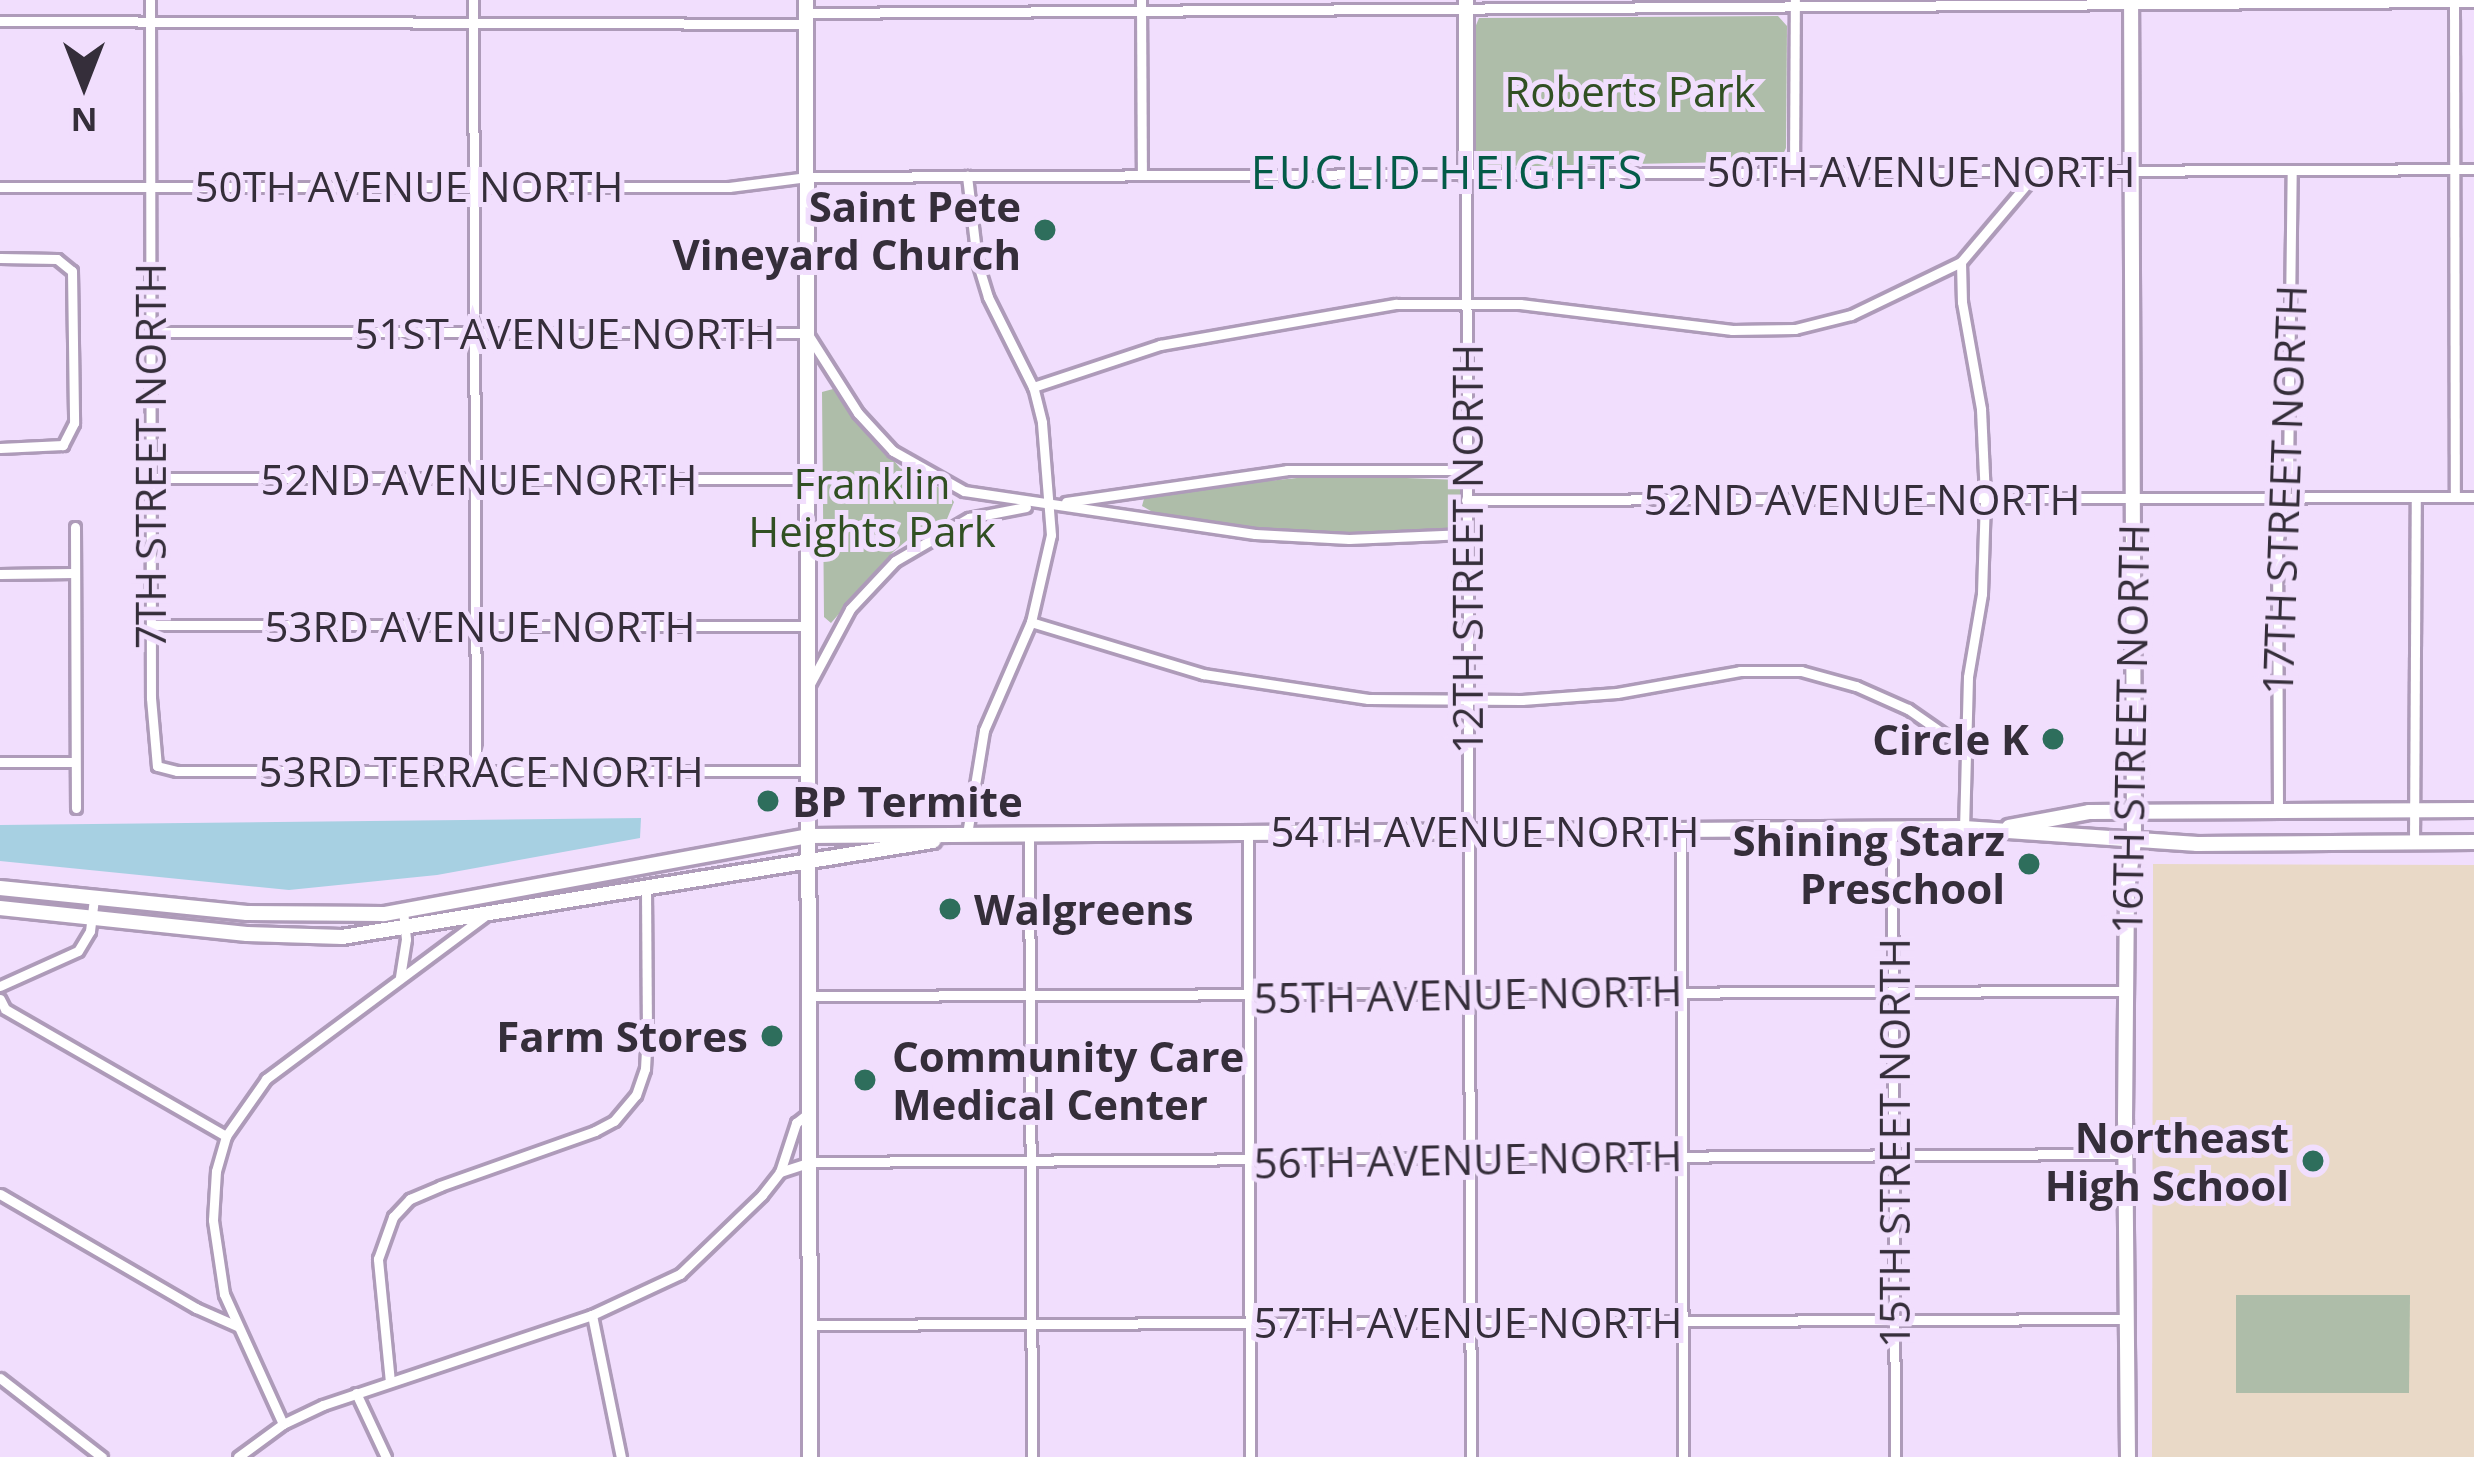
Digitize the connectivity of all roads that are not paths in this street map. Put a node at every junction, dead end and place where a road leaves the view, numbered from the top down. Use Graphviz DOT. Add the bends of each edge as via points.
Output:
graph roads {
  1 [pos="150,0"];
  2 [pos="473,0"];
  3 [pos="2131,1"];
  4 [pos="2454,1"];
  5 [pos="2474,2"];
  6 [pos="1795,4"];
  7 [pos="1142,5"];
  8 [pos="1466,5"];
  9 [pos="806,12"];
  10 [pos="0,21"];
  11 [pos="151,22"];
  12 [pos="473,23"];
  13 [pos="2457,169"];
  14 [pos="2474,169"];
  15 [pos="2039,170"];
  16 [pos="2132,170"];
  17 [pos="2292,170"];
  18 [pos="1794,172"];
  19 [pos="1142,175"];
  20 [pos="1466,175"];
  21 [pos="967,176"];
  22 [pos="807,177"];
  23 [pos="149,185"];
  24 [pos="0,187"];
  25 [pos="473,187"];
  26 [pos="0,258"];
  27 [pos="1961,262"];
  28 [pos="1467,302"];
  29 [pos="151,332"];
  30 [pos="473,333"];
  31 [pos="807,333"];
  32 [pos="1033,387"];
  33 [pos="0,448"];
  34 [pos="1466,470"];
  35 [pos="151,478"];
  36 [pos="474,478"];
  37 [pos="808,479"];
  38 [pos="2416,497"];
  39 [pos="2455,497"];
  40 [pos="2474,497"];
  41 [pos="1985,498"];
  42 [pos="2133,498"];
  43 [pos="2285,498"];
  44 [pos="1466,500"];
  45 [pos="1050,504"];
  46 [pos="75,527"];
  47 [pos="1466,534"];
  48 [pos="74,573"];
  49 [pos="0,574"];
  50 [pos="1031,622"];
  51 [pos="152,625"];
  52 [pos="475,626"];
  53 [pos="808,626"];
  54 [pos="808,689"];
  55 [pos="1467,701"];
  56 [pos="1964,748"];
  57 [pos="0,762"];
  58 [pos="72,762"];
  59 [pos="157,766"];
  60 [pos="476,771"];
  61 [pos="808,771"];
  62 [pos="76,808"];
  63 [pos="2415,810"];
  64 [pos="2474,810"];
  65 [pos="2278,811"];
  66 [pos="2134,812"];
  67 [pos="1892,828"];
  68 [pos="1964,828"];
  69 [pos="2004,828"];
  70 [pos="1468,830"];
  71 [pos="1681,830"];
  72 [pos="1248,833"];
  73 [pos="967,834"];
  74 [pos="1029,834"];
  75 [pos="808,836"];
  76 [pos="2134,842"];
  77 [pos="2474,842"];
  78 [pos="2414,843"];
  79 [pos="808,859"];
  80 [pos="646,885"];
  81 [pos="0,888"];
  82 [pos="94,898"];
  83 [pos="0,908"];
  84 [pos="403,912"];
  85 [pos="482,917"];
  86 [pos="93,918"];
  87 [pos="406,930"];
  88 [pos="400,977"];
  89 [pos="0,986"];
  90 [pos="1683,992"];
  91 [pos="1893,992"];
  92 [pos="2127,992"];
  93 [pos="1468,994"];
  94 [pos="808,996"];
  95 [pos="1249,997"];
  96 [pos="1030,998"];
  97 [pos="2,1009"];
  98 [pos="809,1113"];
  99 [pos="226,1136"];
  100 [pos="2125,1154"];
  101 [pos="1894,1155"];
  102 [pos="1681,1156"];
  103 [pos="1468,1157"];
  104 [pos="1250,1161"];
  105 [pos="810,1162"];
  106 [pos="1031,1162"];
  107 [pos="780,1172"];
  108 [pos="0,1193"];
  109 [pos="592,1315"];
  110 [pos="2128,1318"];
  111 [pos="1681,1320"];
  112 [pos="1894,1320"];
  113 [pos="1470,1323"];
  114 [pos="1030,1324"];
  115 [pos="1250,1324"];
  116 [pos="809,1325"];
  117 [pos="237,1326"];
  118 [pos="0,1378"];
  119 [pos="390,1382"];
  120 [pos="356,1393"];
  121 [pos="283,1424"];
  122 [pos="102,1457"];
  123 [pos="238,1457"];
  124 [pos="386,1457"];
  125 [pos="621,1457"];
  126 [pos="810,1457"];
  127 [pos="1032,1457"];
  128 [pos="1250,1457"];
  129 [pos="1471,1457"];
  130 [pos="1683,1457"];
  131 [pos="1895,1457"];
  132 [pos="2128,1457"];
  1 -- 11 [label="street, 7TH STREET NORTH"];
  2 -- 12 [label="street"];
  3 -- 4 [label="street"];
  3 -- 6 [label="street"];
  3 -- 16 [label="main road, 16TH STREET NORTH"];
  4 -- 5 [label="street"];
  4 -- 13 [label="street"];
  6 -- 8 [label="street"];
  6 -- 18 [label="street"];
  7 -- 8 [label="street"];
  7 -- 9 [label="street"];
  7 -- 19 [label="street"];
  8 -- 20 [label="main road, 12TH STREET NORTH"];
  9 -- 12 [label="street"];
  9 -- 22 [label="main road"];
  10 -- 11 [label="street"];
  11 -- 12 [label="street"];
  11 -- 23 [label="street, 7TH STREET NORTH"];
  12 -- 25 [label="street"];
  13 -- 14 [label="street, 50TH AVENUE NORTH"];
  13 -- 17 [label="street, 50TH AVENUE NORTH"];
  13 -- 39 [label="street"];
  15 -- 16 [label="street, 50TH AVENUE NORTH"];
  15 -- 18 [label="street, 50TH AVENUE NORTH"];
  15 -- 27 [label="street"];
  16 -- 17 [label="street, 50TH AVENUE NORTH"];
  16 -- 42 [label="main road, 16TH STREET NORTH"];
  17 -- 43 [label="street, 17TH STREET NORTH"];
  18 -- 20 [label="street, 50TH AVENUE NORTH"];
  19 -- 20 [label="street, 50TH AVENUE NORTH"];
  19 -- 21 [label="street, 50TH AVENUE NORTH"];
  20 -- 28 [label="street, 12TH STREET NORTH"];
  21 -- 22 [label="street, 50TH AVENUE NORTH"];
  21 -- 32 [label="street" via="982,279"];
  22 -- 25 [label="street, 50TH AVENUE NORTH" via="729,187"];
  22 -- 31 [label="main road"];
  23 -- 24 [label="street, 50TH AVENUE NORTH"];
  23 -- 25 [label="street, 50TH AVENUE NORTH"];
  23 -- 29 [label="street, 7TH STREET NORTH"];
  25 -- 30 [label="street"];
  26 -- 33 [label="street" via="57,259 72,271 74,423 68,442 56,447"];
  27 -- 28 [label="street" via="1851,315 1780,330"];
  27 -- 41 [label="street"];
  28 -- 32 [label="street" via="1259,324 1160,344"];
  28 -- 34 [label="street, 12TH STREET NORTH"];
  29 -- 30 [label="street, 51ST AVENUE NORTH"];
  29 -- 35 [label="street, 7TH STREET NORTH"];
  30 -- 31 [label="street, 51ST AVENUE NORTH"];
  30 -- 36 [label="street"];
  31 -- 37 [label="main road"];
  31 -- 45 [label="street, 51ST AVENUE NORTH" via="858,413 910,465 964,491"];
  32 -- 45 [label="street"];
  34 -- 44 [label="street, 12TH STREET NORTH"];
  34 -- 45 [label="street" via="1270,471"];
  35 -- 36 [label="street, 52ND AVENUE NORTH"];
  35 -- 51 [label="street, 7TH STREET NORTH"];
  36 -- 37 [label="street, 52ND AVENUE NORTH"];
  36 -- 52 [label="street"];
  37 -- 53 [label="main road"];
  38 -- 39 [label="street, 52ND AVENUE NORTH"];
  38 -- 43 [label="street, 52ND AVENUE NORTH"];
  38 -- 63 [label="street"];
  39 -- 40 [label="street, 52ND AVENUE NORTH"];
  41 -- 42 [label="street, 52ND AVENUE NORTH"];
  41 -- 44 [label="street, 52ND AVENUE NORTH"];
  41 -- 56 [label="street"];
  42 -- 43 [label="street, 52ND AVENUE NORTH"];
  42 -- 66 [label="main road, 16TH STREET NORTH"];
  43 -- 65 [label="street, 17TH STREET NORTH" via="2277,546"];
  44 -- 47 [label="street, 12TH STREET NORTH"];
  45 -- 47 [label="street" via="1277,536"];
  45 -- 50 [label="street" via="1045,579"];
  45 -- 54 [label="street" via="969,518 895,561 850,609"];
  46 -- 48 [label="street"];
  47 -- 55 [label="street, 12TH STREET NORTH"];
  48 -- 49 [label="street"];
  48 -- 58 [label="street"];
  50 -- 55 [label="street" via="1124,654 1249,682 1368,699"];
  50 -- 73 [label="street" via="984,730"];
  51 -- 52 [label="street, 53RD AVENUE NORTH"];
  51 -- 59 [label="street, 7TH STREET NORTH"];
  52 -- 53 [label="street, 53RD AVENUE NORTH"];
  52 -- 60 [label="street"];
  53 -- 54 [label="main road"];
  54 -- 61 [label="main road"];
  55 -- 56 [label="street" via="1801,671 1908,709"];
  55 -- 70 [label="street, 12TH STREET NORTH"];
  56 -- 68 [label="street"];
  57 -- 58 [label="street"];
  58 -- 62 [label="street"];
  59 -- 60 [label="street, 53RD TERRACE NORTH"];
  60 -- 61 [label="street, 53RD TERRACE NORTH"];
  61 -- 75 [label="main road"];
  63 -- 64 [label="main road, 54TH AVENUE NORTH"];
  63 -- 65 [label="main road, 54TH AVENUE NORTH"];
  63 -- 78 [label="street"];
  65 -- 66 [label="main road, 54TH AVENUE NORTH"];
  66 -- 69 [label="main road, 54TH AVENUE NORTH"];
  66 -- 76 [label="main road, 16TH STREET NORTH"];
  67 -- 68 [label="main road, 54TH AVENUE NORTH"];
  67 -- 71 [label="main road, 54TH AVENUE NORTH"];
  67 -- 91 [label="street, 15TH STREET NORTH"];
  68 -- 69 [label="main road, 54TH AVENUE NORTH"];
  69 -- 76 [label="main road, 54TH AVENUE NORTH"];
  70 -- 71 [label="main road, 54TH AVENUE NORTH"];
  70 -- 72 [label="main road, 54TH AVENUE NORTH"];
  70 -- 93 [label="street, 12TH STREET NORTH"];
  71 -- 90 [label="street"];
  72 -- 74 [label="main road, 54TH AVENUE NORTH"];
  72 -- 95 [label="street"];
  73 -- 74 [label="main road, 54TH AVENUE NORTH"];
  73 -- 75 [label="main road, 54TH AVENUE NORTH"];
  73 -- 79 [label="main road, 54TH AVENUE NORTH"];
  74 -- 96 [label="street"];
  75 -- 79 [label="main road"];
  75 -- 84 [label="main road, 54TH AVENUE NORTH"];
  76 -- 78 [label="main road, 54TH AVENUE NORTH"];
  76 -- 92 [label="main road, 16TH STREET NORTH"];
  77 -- 78 [label="main road, 54TH AVENUE NORTH"];
  79 -- 80 [label="main road, 54TH AVENUE NORTH"];
  79 -- 94 [label="main road"];
  80 -- 85 [label="main road, 54TH AVENUE NORTH"];
  80 -- 119 [label="street" via="647,1034 636,1095 595,1131 440,1186 393,1217 378,1259"];
  81 -- 82 [label="main road, 54TH AVENUE NORTH"];
  82 -- 84 [label="main road, 54TH AVENUE NORTH" via="294,916"];
  82 -- 86 [label="street"];
  83 -- 86 [label="main road, 54TH AVENUE NORTH"];
  84 -- 87 [label="street"];
  85 -- 87 [label="main road, 54TH AVENUE NORTH"];
  85 -- 88 [label="street"];
  86 -- 87 [label="main road, 54TH AVENUE NORTH" via="302,938"];
  86 -- 89 [label="street" via="78,951"];
  87 -- 88 [label="street"];
  88 -- 99 [label="street" via="266,1079"];
  90 -- 91 [label="street, 55TH AVENUE NORTH"];
  90 -- 93 [label="street, 55TH AVENUE NORTH"];
  90 -- 102 [label="street"];
  91 -- 92 [label="street, 55TH AVENUE NORTH"];
  91 -- 101 [label="street, 15TH STREET NORTH"];
  92 -- 100 [label="main road, 16TH STREET NORTH"];
  93 -- 95 [label="street, 55TH AVENUE NORTH"];
  93 -- 103 [label="street, 12TH STREET NORTH"];
  94 -- 96 [label="street, 55TH AVENUE NORTH"];
  94 -- 98 [label="main road"];
  95 -- 96 [label="street, 55TH AVENUE NORTH"];
  95 -- 104 [label="street"];
  96 -- 106 [label="street"];
  97 -- 99 [label="street"];
  98 -- 105 [label="main road"];
  98 -- 107 [label="street" via="796,1123"];
  99 -- 117 [label="street" via="213,1220"];
  100 -- 101 [label="street, 56TH AVENUE NORTH"];
  100 -- 110 [label="main road, 16TH STREET NORTH"];
  101 -- 102 [label="street, 56TH AVENUE NORTH"];
  101 -- 112 [label="street, 15TH STREET NORTH"];
  102 -- 103 [label="street, 56TH AVENUE NORTH"];
  102 -- 111 [label="street"];
  103 -- 104 [label="street, 56TH AVENUE NORTH"];
  103 -- 113 [label="street, 12TH STREET NORTH"];
  104 -- 106 [label="street, 56TH AVENUE NORTH"];
  104 -- 115 [label="street"];
  105 -- 106 [label="street, 56TH AVENUE NORTH"];
  105 -- 107 [label="street, 56TH AVENUE NORTH"];
  105 -- 116 [label="main road"];
  106 -- 114 [label="street"];
  107 -- 109 [label="street" via="740,1222 680,1274"];
  108 -- 117 [label="street"];
  109 -- 119 [label="street"];
  109 -- 125 [label="street"];
  110 -- 112 [label="street, 57TH AVENUE NORTH"];
  110 -- 132 [label="main road, 16TH STREET NORTH"];
  111 -- 112 [label="street, 57TH AVENUE NORTH"];
  111 -- 113 [label="street, 57TH AVENUE NORTH"];
  111 -- 130 [label="street"];
  112 -- 131 [label="street, 15TH STREET NORTH"];
  113 -- 115 [label="street, 57TH AVENUE NORTH"];
  113 -- 129 [label="street, 12TH STREET NORTH"];
  114 -- 115 [label="street, 57TH AVENUE NORTH"];
  114 -- 116 [label="street, 57TH AVENUE NORTH"];
  114 -- 127 [label="street"];
  115 -- 128 [label="street"];
  116 -- 126 [label="main road"];
  117 -- 121 [label="street"];
  118 -- 122 [label="street"];
  119 -- 120 [label="street"];
  120 -- 121 [label="street"];
  120 -- 124 [label="street"];
  121 -- 123 [label="street"];
}
